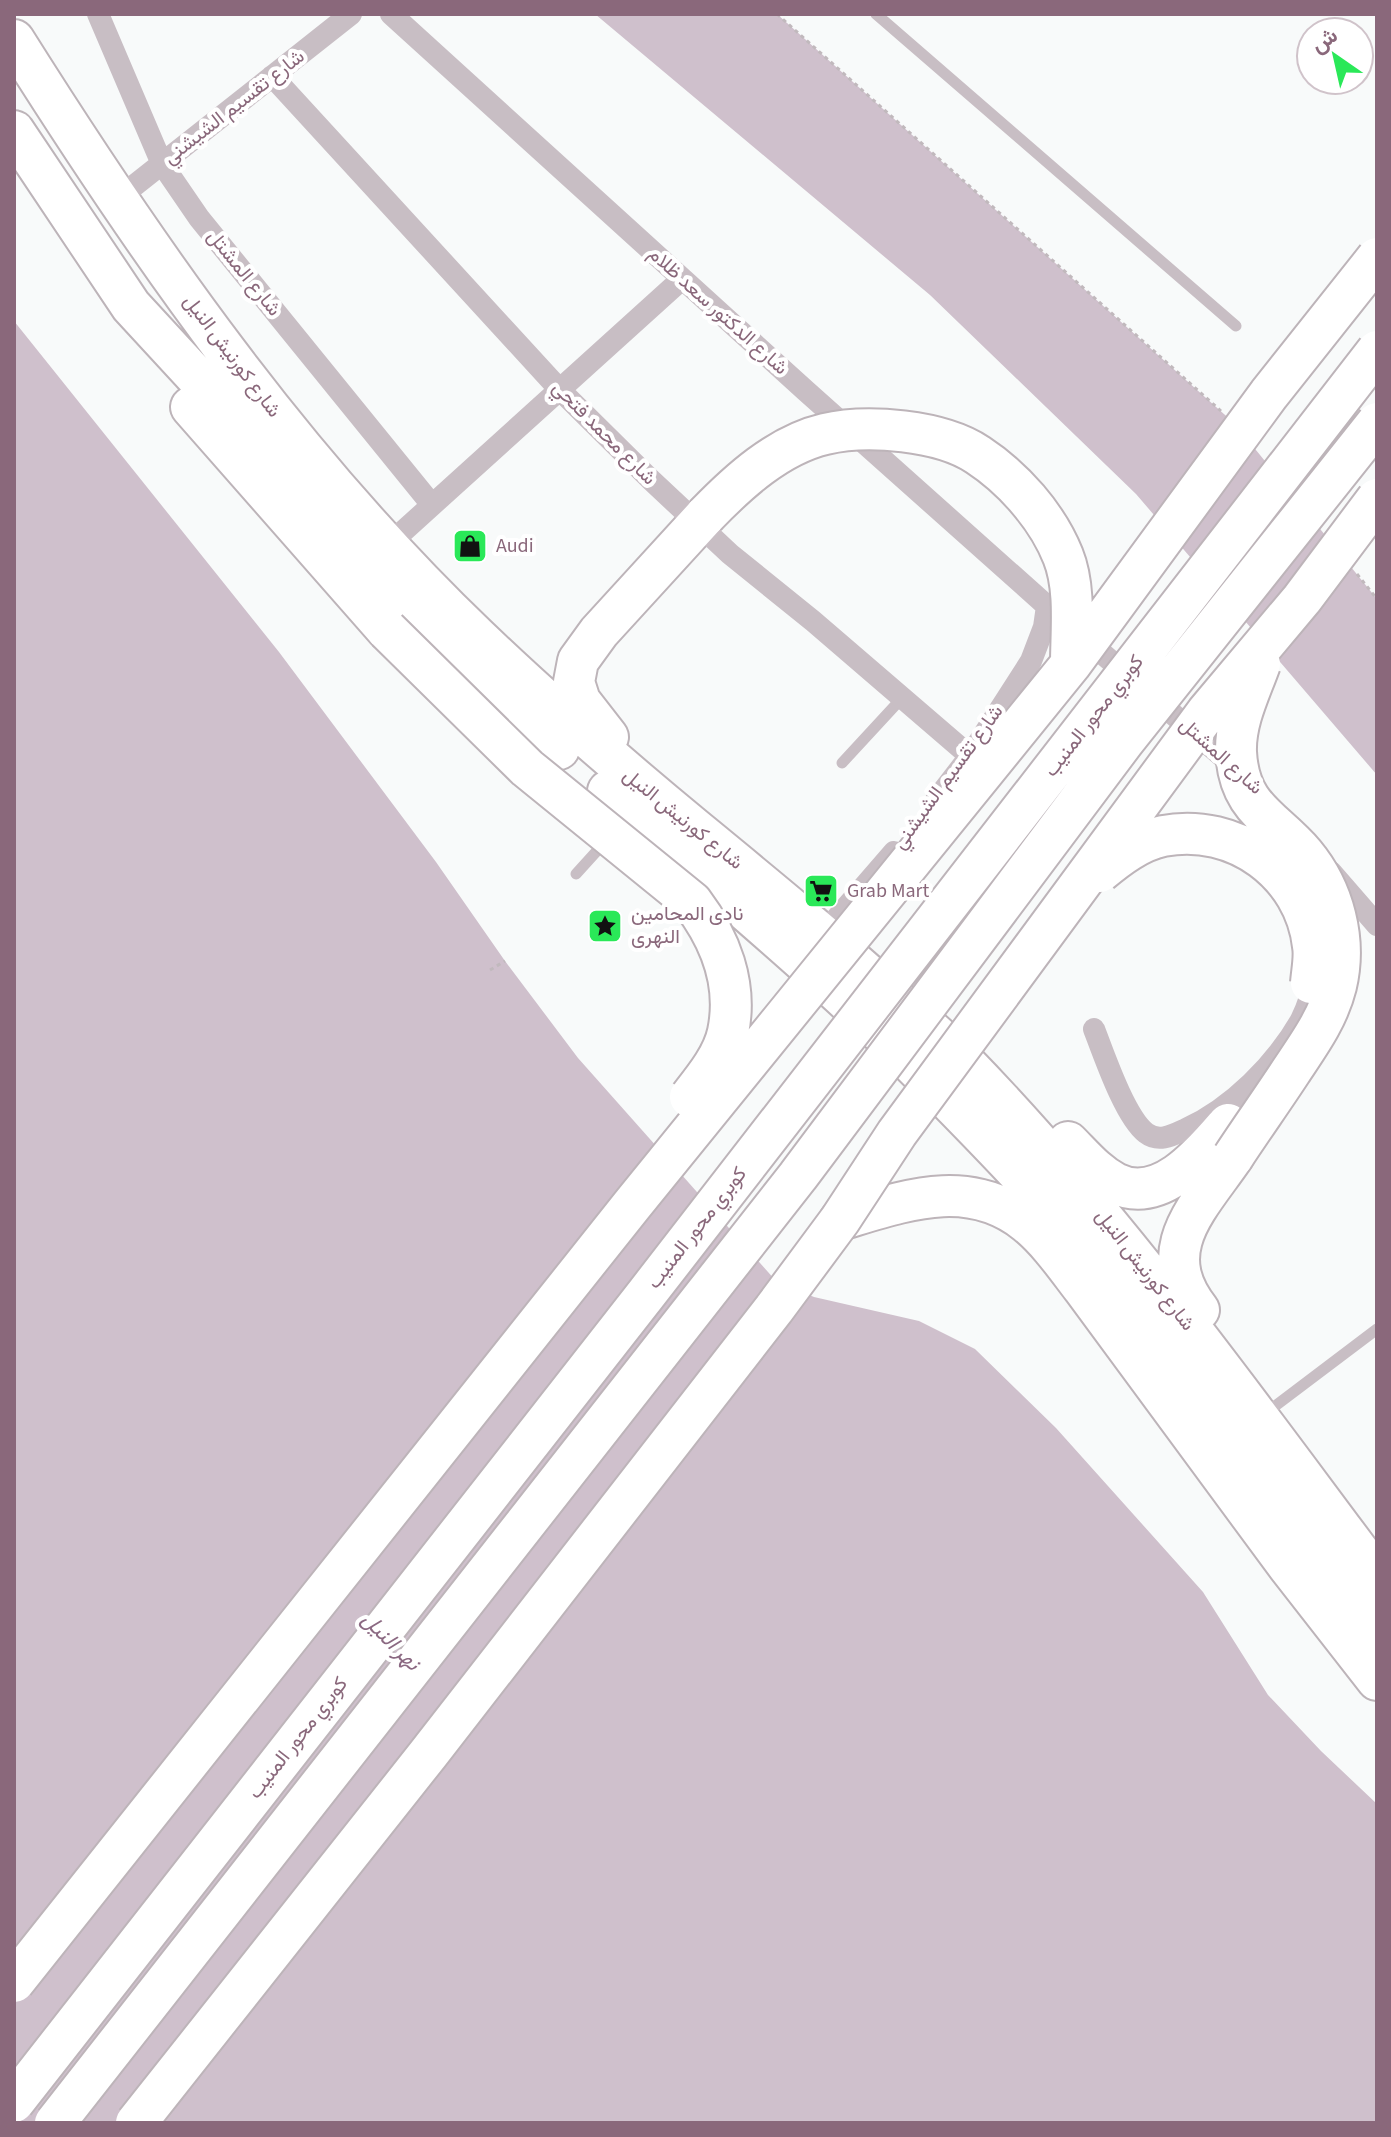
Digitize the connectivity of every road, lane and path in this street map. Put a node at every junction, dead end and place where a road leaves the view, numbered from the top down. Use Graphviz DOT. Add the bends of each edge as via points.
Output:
graph roads {
  1 [pos="98,14"];
  2 [pos="351,14"];
  3 [pos="391,14"];
  4 [pos="777,14"];
  5 [pos="876,14"];
  6 [pos="14,40"];
  7 [pos="272,76"];
  8 [pos="14,131"];
  9 [pos="162,164"];
  10 [pos="116,200"];
  11 [pos="1377,258"];
  12 [pos="682,279"];
  13 [pos="131,306"];
  14 [pos="1236,326"];
  15 [pos="1377,351"];
  16 [pos="560,390"];
  17 [pos="1222,413"];
  18 [pos="1377,423"];
  19 [pos="1377,499"];
  20 [pos="432,505"];
  21 [pos="702,520"];
  22 [pos="388,545"];
  23 [pos="1348,564"];
  24 [pos="1377,599"];
  25 [pos="1047,606"];
  26 [pos="1269,639"];
  27 [pos="1071,664"];
  28 [pos="902,698"];
  29 [pos="970,756"];
  30 [pos="842,763"];
  31 [pos="640,802"];
  32 [pos="1327,867"];
  33 [pos="576,874"];
  34 [pos="1052,921"];
  35 [pos="1377,925"];
  36 [pos="823,934"];
  37 [pos="505,961"];
  38 [pos="490,970"];
  39 [pos="1094,1029"];
  40 [pos="957,1055"];
  41 [pos="1230,1140"];
  42 [pos="632,1205"];
  43 [pos="840,1220"];
  44 [pos="1377,1329"];
  45 [pos="1256,1414"];
  46 [pos="1377,1576"];
  47 [pos="1377,1626"];
  48 [pos="1377,1680"];
  49 [pos="14,1982"];
  50 [pos="14,2102"];
  51 [pos="55,2123"];
  52 [pos="136,2123"];
  1 -- 9 [label="street, شارع المشتل"];
  2 -- 7 [label="street, شارع تقسيم الشيشني"];
  3 -- 12 [label="street, شارع الدكتور سعد ظلام"];
  4 -- 17 [label="path"];
  5 -- 14 [label="lane"];
  6 -- 10 [label="highway, شارع كورنيش النيل"];
  7 -- 9 [label="street, شارع تقسيم الشيشني"];
  7 -- 16 [label="street, شارع محمد فتحي"];
  8 -- 13 [label="highway, شارع كورنيش النيل"];
  9 -- 10 [label="street, شارع تقسيم الشيشني"];
  9 -- 20 [label="street, شارع المشتل" via="199,218"];
  10 -- 22 [label="highway, شارع كورنيش النيل" via="291,433"];
  11 -- 27 [label="highway, bridge" via="1269,394"];
  12 -- 16 [label="street"];
  12 -- 25 [label="street, شارع الدكتور سعد ظلام"];
  13 -- 31 [label="highway, شارع كورنيش النيل" via="484,683"];
  13 -- 42 [label="highway, bridge" via="138,337 153,363 387,630 527,768 692,902 709,925 728,977 728,1032 718,1056 659,1144"];
  15 -- 50 [label="highway, كوبري محور المنيب, bridge"];
  16 -- 20 [label="street"];
  16 -- 21 [label="street, شارع محمد فتحي"];
  18 -- 51 [label="highway, كوبري محور المنيب, bridge" via="1124,741 798,1176"];
  19 -- 26 [label="highway, bridge"];
  20 -- 22 [label="street"];
  21 -- 27 [label="highway, bridge" via="755,470 823,434 859,429 902,432 977,453 1014,484 1046,523 1064,557"];
  21 -- 28 [label="street, شارع محمد فتحي"];
  21 -- 31 [label="highway" via="578,661 574,682 580,701"];
  22 -- 31 [label="highway, شارع كورنيش النيل" via="586,738"];
  23 -- 24 [label="path"];
  25 -- 29 [label="street, شارع تقسيم الشيشني" via="1039,645"];
  25 -- 32 [label="street, شارع المشتل" via="1212,746 1272,802"];
  26 -- 34 [label="highway, bridge" via="1207,712"];
  26 -- 41 [label="highway, bridge" via="1237,731 1238,771 1254,807 1317,872 1336,915 1340,961 1320,1028"];
  27 -- 42 [label="highway, bridge"];
  28 -- 29 [label="street, شارع محمد فتحي"];
  28 -- 30 [label="lane"];
  29 -- 36 [label="street, شارع تقسيم الشيشني"];
  31 -- 33 [label="lane"];
  31 -- 36 [label="highway, شارع كورنيش النيل"];
  31 -- 47 [label="highway, شارع كورنيش النيل" via="874,1026 1051,1209 1124,1293"];
  32 -- 35 [label="street, شارع المشتل"];
  32 -- 39 [label="street" via="1307,889 1320,951 1301,1020 1258,1077 1202,1122 1169,1137 1147,1134 1123,1099"];
  34 -- 41 [label="highway, bridge" via="1130,849 1162,836 1197,834 1232,841 1263,857 1288,882 1306,913 1314,947 1311,982"];
  34 -- 43 [label="highway, bridge"];
  36 -- 40 [label="highway, شارع كورنيش النيل"];
  37 -- 38 [label="path"];
  40 -- 41 [label="highway" via="1014,1088 1095,1170 1118,1185 1145,1188 1171,1178"];
  40 -- 45 [label="highway, شارع كورنيش النيل" via="1132,1251"];
  41 -- 45 [label="highway" via="1185,1228 1178,1259 1185,1290 1245,1377"];
  42 -- 49 [label="highway, bridge"];
  43 -- 48 [label="highway" via="934,1195 999,1206 1027,1223 1083,1288"];
  43 -- 52 [label="highway, bridge" via="449,1729"];
  44 -- 45 [label="lane"];
  45 -- 46 [label="highway, شارع كورنيش النيل"];
}
